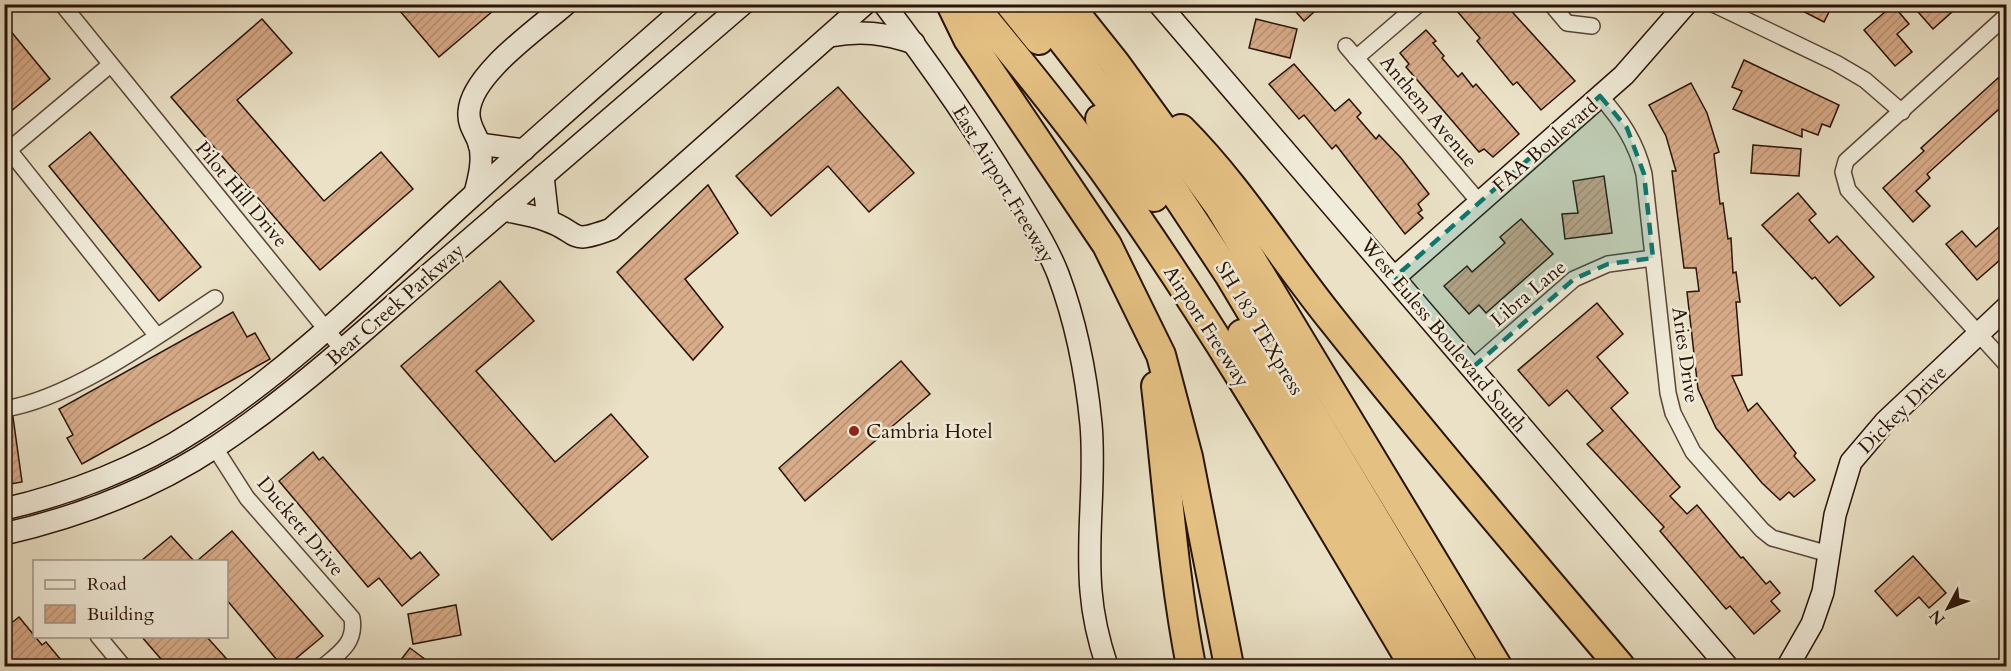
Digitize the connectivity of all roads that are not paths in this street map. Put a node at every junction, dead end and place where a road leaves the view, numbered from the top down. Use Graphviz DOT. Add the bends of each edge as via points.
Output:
graph roads {
  1 [pos="62,4"];
  2 [pos="566,4"];
  3 [pos="689,4"];
  4 [pos="743,4"];
  5 [pos="844,4"];
  6 [pos="866,4"];
  7 [pos="884,4"];
  8 [pos="951,4"];
  9 [pos="972,4"];
  10 [pos="1010,4"];
  11 [pos="1034,4"];
  12 [pos="1068,4"];
  13 [pos="1159,4"];
  14 [pos="1419,4"];
  15 [pos="1551,4"];
  16 [pos="1686,4"];
  17 [pos="1713,4"];
  18 [pos="2007,16"];
  19 [pos="1592,26"];
  20 [pos="829,36"];
  21 [pos="914,44"];
  22 [pos="1115,63"];
  23 [pos="110,65"];
  24 [pos="1600,96"];
  25 [pos="1902,112"];
  26 [pos="479,144"];
  27 [pos="6,150"];
  28 [pos="524,150"];
  29 [pos="543,176"];
  30 [pos="475,193"];
  31 [pos="1480,203"];
  32 [pos="503,210"];
  33 [pos="548,220"];
  34 [pos="1653,258"];
  35 [pos="1395,277"];
  36 [pos="215,298"];
  37 [pos="2007,308"];
  38 [pos="327,328"];
  39 [pos="1979,334"];
  40 [pos="158,336"];
  41 [pos="342,349"];
  42 [pos="1161,355"];
  43 [pos="2007,364"];
  44 [pos="1472,369"];
  45 [pos="4,409"];
  46 [pos="215,448"];
  47 [pos="4,509"];
  48 [pos="4,534"];
  49 [pos="1829,554"];
  50 [pos="100,638"];
  51 [pos="123,666"];
  52 [pos="324,666"];
  53 [pos="1107,666"];
  54 [pos="1191,666"];
  55 [pos="1229,666"];
  56 [pos="1414,666"];
  57 [pos="1438,666"];
  58 [pos="1463,666"];
  59 [pos="1497,666"];
  60 [pos="1620,666"];
  61 [pos="1727,666"];
  62 [pos="1788,666"];
  1 -- 23 [label="street, Pilot Hill Drive"];
  2 -- 26 [label="street" via="484,76 468,112"];
  3 -- 28 [label="street, Bear Creek Parkway"];
  4 -- 29 [label="street, Bear Creek Parkway"];
  5 -- 20 [label="street" via="842,17"];
  6 -- 20 [label="street"];
  7 -- 21 [label="street, East Airport Freeway"];
  8 -- 42 [label="highway" via="968,39 1107,245"];
  9 -- 56 [label="highway, Airport Freeway" via="1101,168 1164,258 1238,373"];
  10 -- 57 [label="highway, SH 183 TEXpress" via="1104,125 1219,294"];
  11 -- 58 [label="highway, SH 183 TEXpress" via="1140,140 1230,276"];
  12 -- 22 [label="highway"];
  13 -- 35 [label="street, West Euless Boulevard South"];
  14 -- 31 [label="street, Anthem Avenue" via="1351,52"];
  15 -- 19 [label="street" via="1567,23"];
  16 -- 24 [label="street, FAA Boulevard" via="1624,75"];
  17 -- 25 [label="street" via="1836,63 1865,80"];
  18 -- 25 [label="street"];
  20 -- 21 [label="street" via="854,31 883,33"];
  20 -- 33 [label="street" via="611,228 588,237 575,237"];
  21 -- 53 [label="street, East Airport Freeway" via="1040,236 1071,315 1086,378 1092,427 1091,591 1096,631"];
  22 -- 59 [label="highway" via="1220,206"];
  22 -- 60 [label="highway" via="1209,157 1422,433"];
  23 -- 27 [label="street"];
  23 -- 38 [label="street, Pilot Hill Drive"];
  24 -- 31 [label="street, FAA Boulevard"];
  24 -- 34 [label="street, Aries Drive" via="1627,128 1639,151"];
  25 -- 39 [label="street" via="1846,161 1843,172 1848,190"];
  26 -- 28 [label="street"];
  26 -- 30 [label="street" via="480,174"];
  27 -- 40 [label="street"];
  28 -- 30 [label="street, Bear Creek Parkway"];
  29 -- 32 [label="street, Bear Creek Parkway"];
  29 -- 33 [label="street"];
  30 -- 38 [label="street, Bear Creek Parkway"];
  31 -- 35 [label="street, FAA Boulevard"];
  32 -- 33 [label="street"];
  32 -- 41 [label="street, Bear Creek Parkway"];
  34 -- 44 [label="street, Libra Lane" via="1608,264 1574,279"];
  34 -- 49 [label="street, Aries Drive" via="1668,393 1688,442 1761,530 1772,538"];
  35 -- 44 [label="street, West Euless Boulevard South"];
  36 -- 40 [label="street"];
  37 -- 39 [label="street, Dickey Drive"];
  38 -- 41 [label="street, Pilot Hill Drive"];
  38 -- 47 [label="street, Bear Creek Parkway" via="196,431 81,486"];
  39 -- 43 [label="street"];
  39 -- 49 [label="street, Dickey Drive" via="1885,422 1851,462 1842,485"];
  40 -- 45 [label="street" via="69,386"];
  41 -- 46 [label="street, Bear Creek Parkway" via="298,388"];
  42 -- 54 [label="highway" via="1155,380 1175,570"];
  42 -- 55 [label="highway" via="1178,409"];
  44 -- 61 [label="street, West Euless Boulevard South"];
  46 -- 48 [label="street, Bear Creek Parkway" via="96,506"];
  46 -- 52 [label="street, Duckett Drive" via="247,498 351,618 354,632 346,648"];
  49 -- 62 [label="street, Dickey Drive" via="1812,624"];
  50 -- 51 [label="street"];
}
